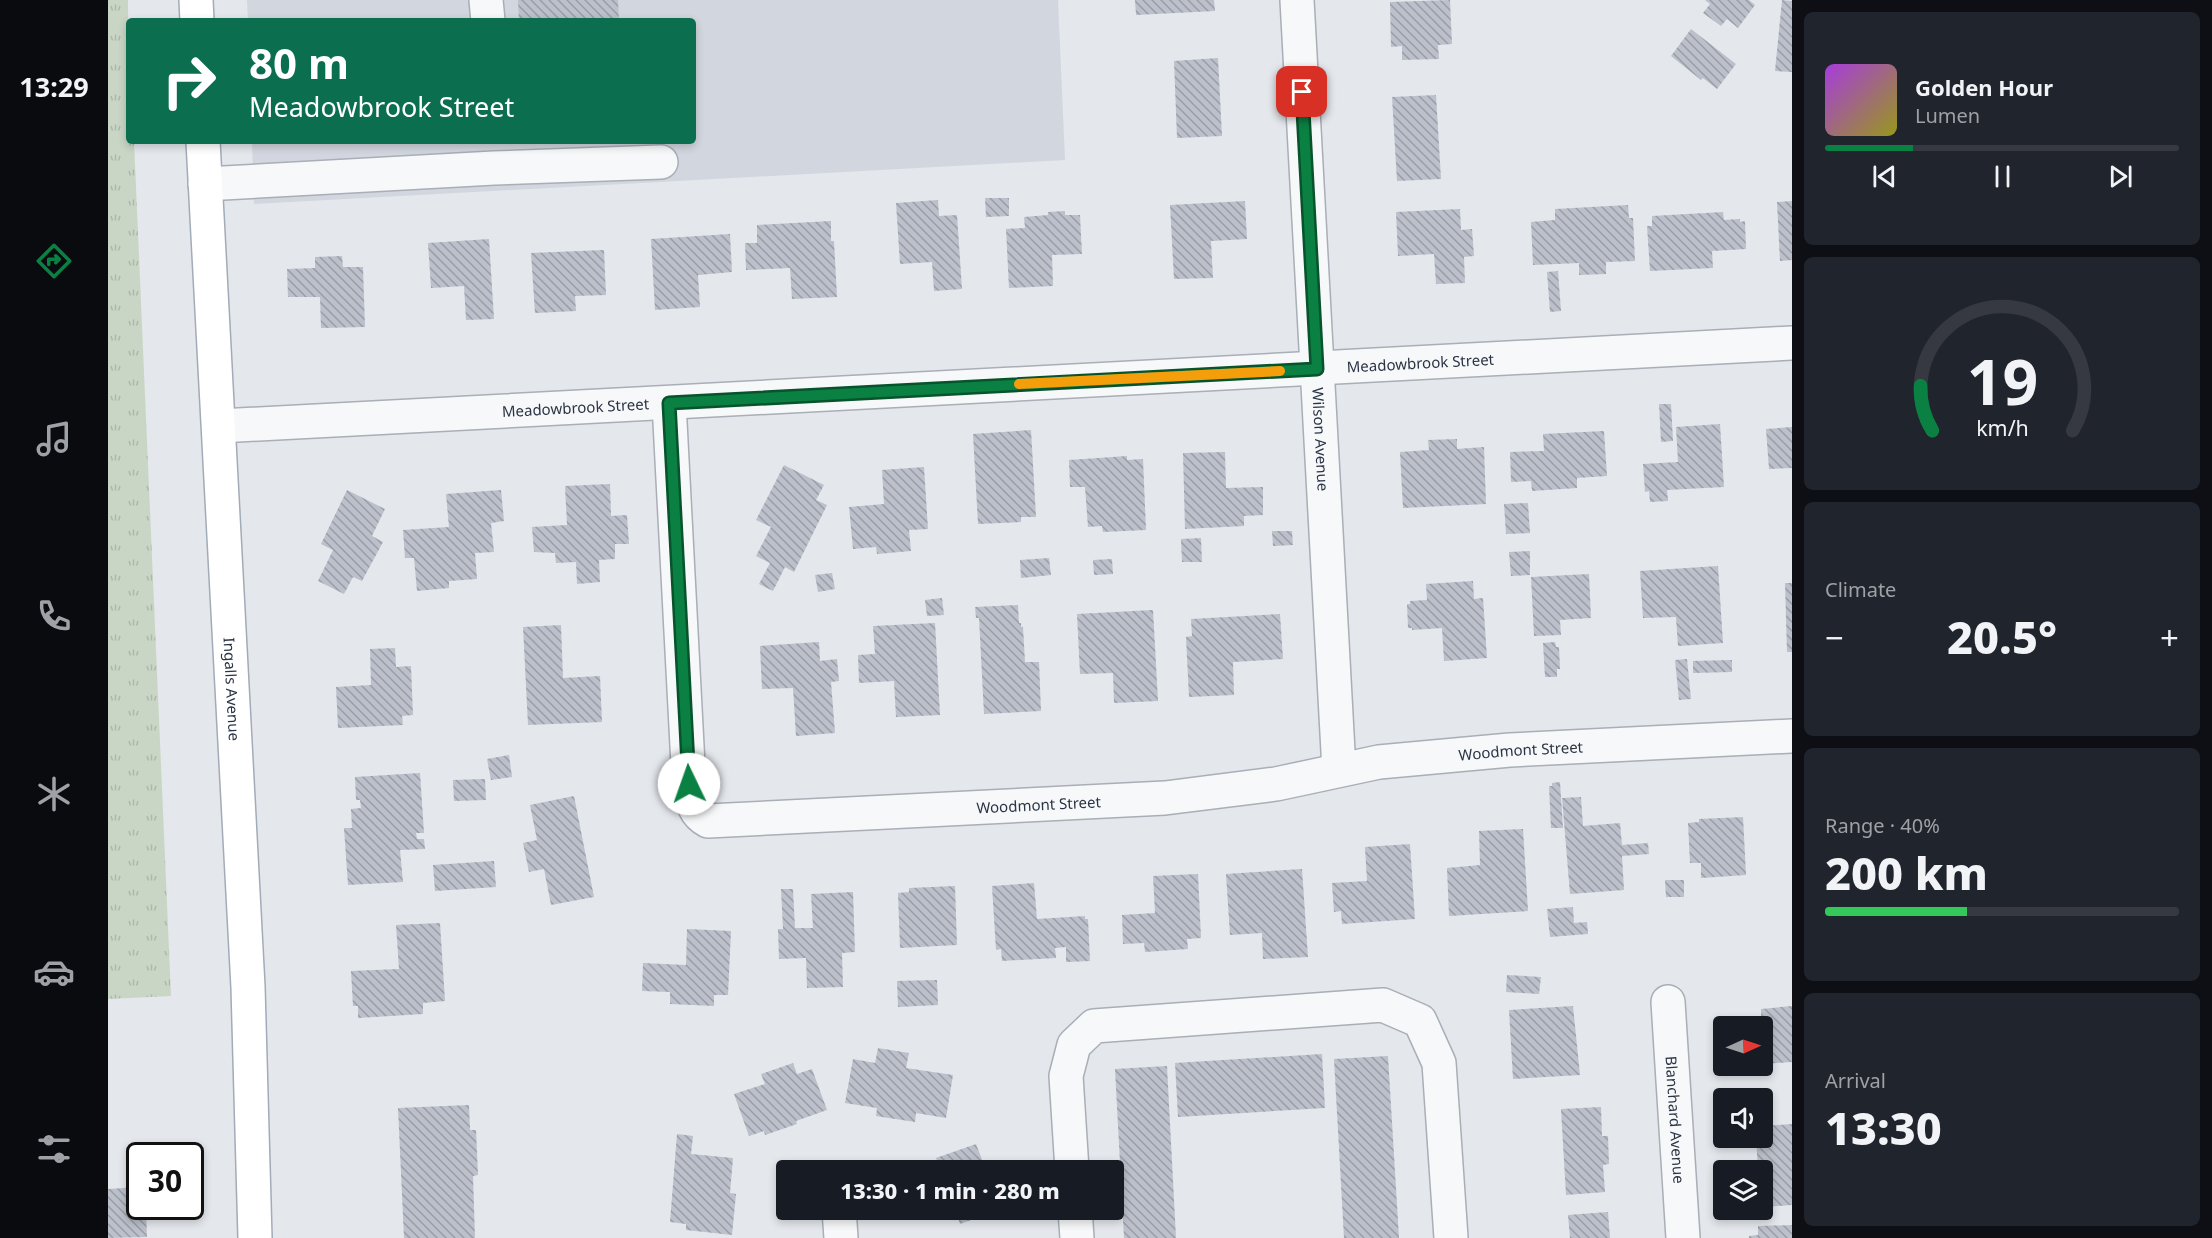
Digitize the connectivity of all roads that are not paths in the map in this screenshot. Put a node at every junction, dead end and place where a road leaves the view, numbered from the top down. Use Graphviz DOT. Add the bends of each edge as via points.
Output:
graph roads {
  1 [pos="196,0"];
  2 [pos="486,0"];
  3 [pos="1297,0"];
  4 [pos="197,18"];
  5 [pos="488,18"];
  6 [pos="203,144"];
  7 [pos="494,154"];
  8 [pos="661,162"];
  9 [pos="205,184"];
  10 [pos="1792,343"];
  11 [pos="1317,369"];
  12 [pos="669,403"];
  13 [pos="220,426"];
  14 [pos="1792,736"];
  15 [pos="1339,770"];
  16 [pos="1668,1002"];
  17 [pos="1071,1160"];
  18 [pos="840,1220"];
  19 [pos="1076,1220"];
  20 [pos="255,1238"];
  21 [pos="842,1238"];
  22 [pos="1077,1238"];
  23 [pos="1451,1238"];
  24 [pos="1683,1238"];
  1 -- 4 [label="main road"];
  2 -- 5 [label="street"];
  3 -- 11 [label="street, Wilson Avenue"];
  6 -- 9 [label="main road, Ingalls Avenue"];
  7 -- 8 [label="street"];
  7 -- 9 [label="street"];
  9 -- 13 [label="main road, Ingalls Avenue"];
  10 -- 11 [label="street, Meadowbrook Street"];
  11 -- 12 [label="street, Meadowbrook Street"];
  11 -- 15 [label="street, Wilson Avenue"];
  12 -- 13 [label="street, Meadowbrook Street"];
  12 -- 15 [label="street, Woodmont Street" via="689,784 694,809 700,817 720,822 1165,798 1276,784"];
  13 -- 20 [label="main road, Ingalls Avenue" via="248,987"];
  14 -- 15 [label="street, Woodmont Street" via="1510,750 1379,762"];
  16 -- 24 [label="street, Blanchard Avenue"];
  17 -- 23 [label="street" via="1066,1076 1074,1046 1094,1026 1383,1005 1420,1021 1439,1063"];
  18 -- 21 [label="street"];
  19 -- 22 [label="street"];
}
